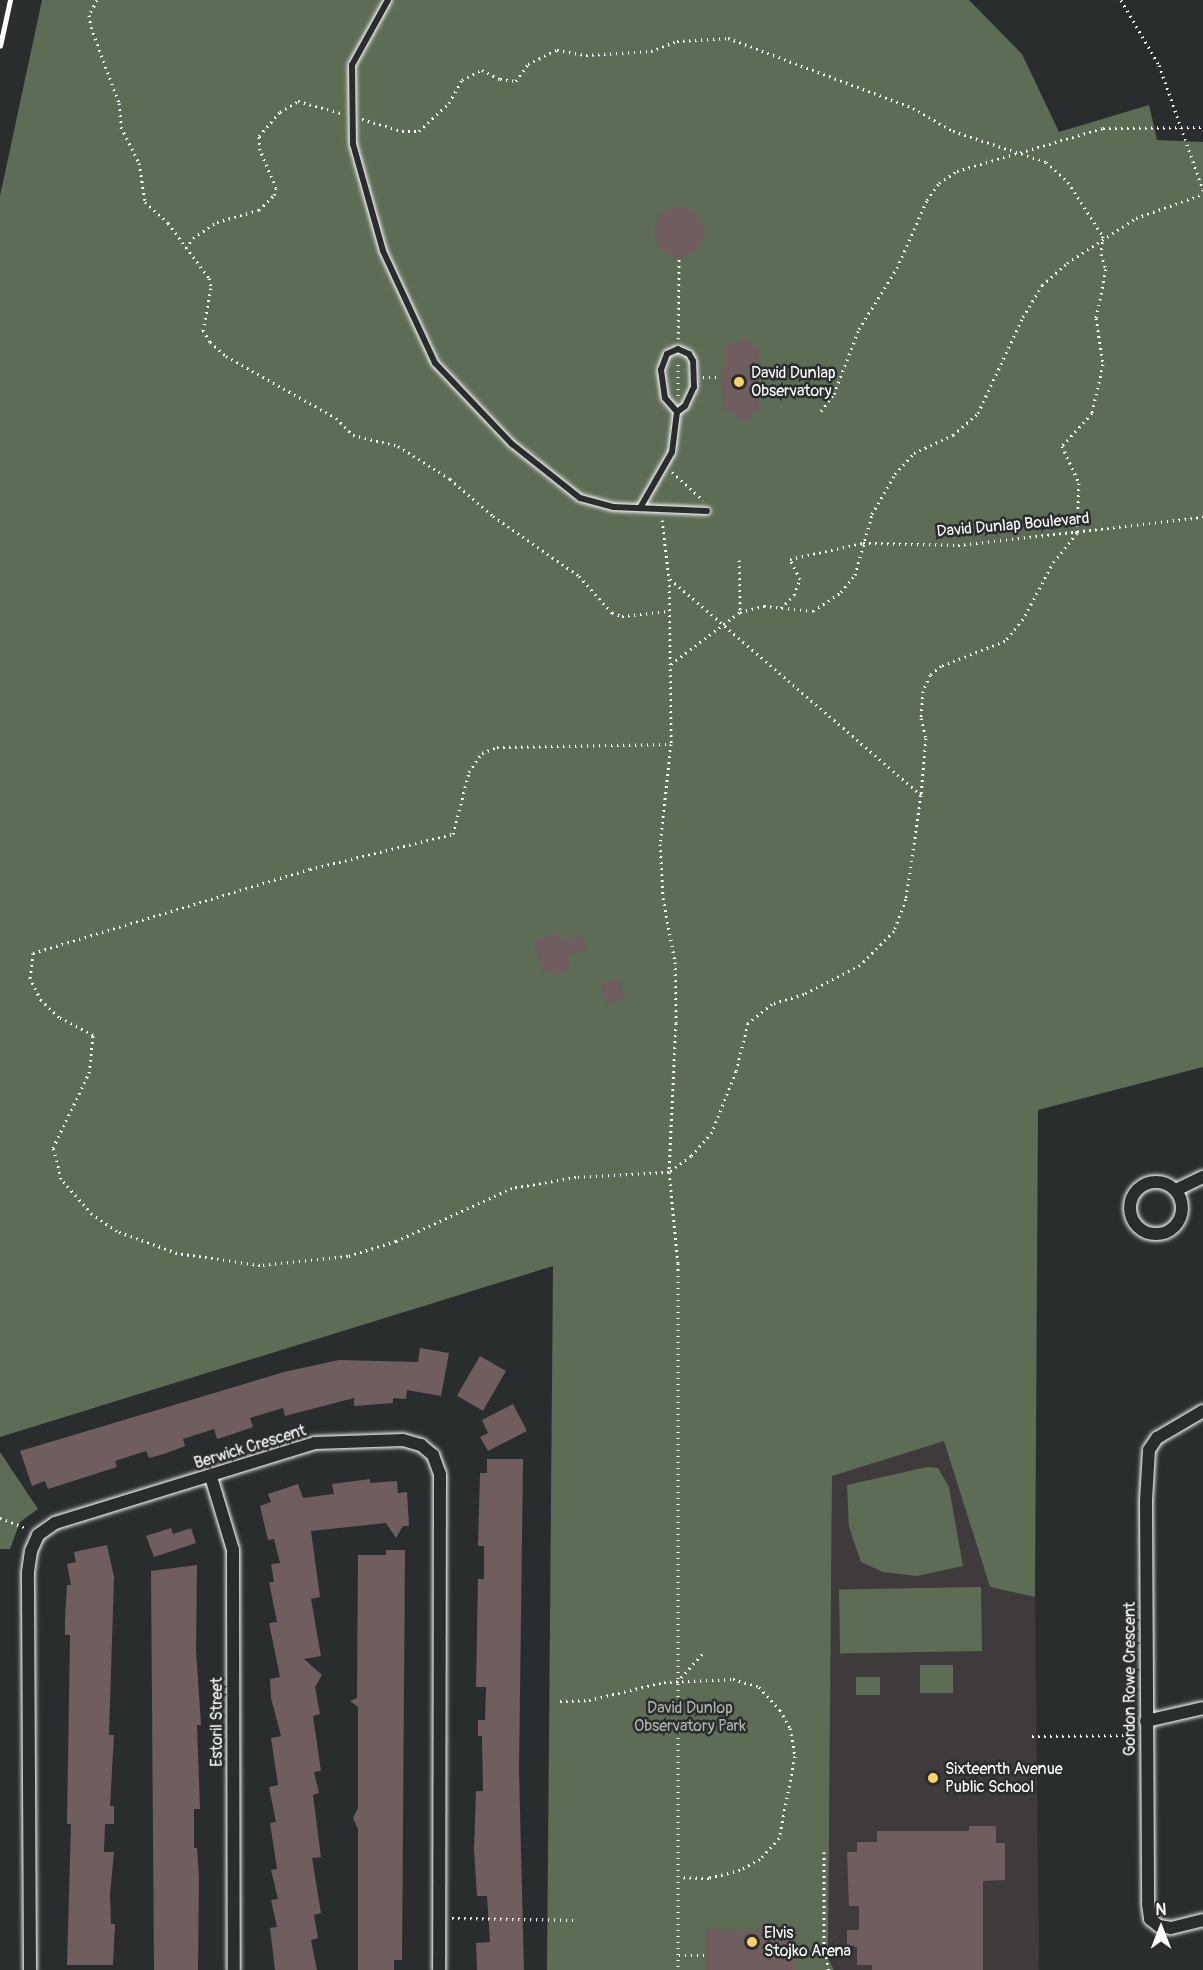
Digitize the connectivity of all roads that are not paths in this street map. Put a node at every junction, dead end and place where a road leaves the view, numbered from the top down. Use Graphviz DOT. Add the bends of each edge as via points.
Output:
graph roads {
  1 [pos="388,0"];
  2 [pos="677,412"];
  3 [pos="640,508"];
  4 [pos="707,511"];
  5 [pos="1203,1177"];
  6 [pos="1176,1190"];
  7 [pos="1203,1411"];
  8 [pos="211,1476"];
  9 [pos="1203,1708"];
  10 [pos="1146,1721"];
  11 [pos="1203,1920"];
  12 [pos="30,1970"];
  13 [pos="234,1970"];
  14 [pos="439,1970"];
  1 -- 3 [label="lane" via="352,65 353,144 383,251 435,363 512,444 580,498 613,507"];
  2 -- 2 [label="lane" via="664,398 661,369 667,354 678,349 688,354 695,376 690,397"];
  2 -- 3 [label="lane" via="674,442"];
  3 -- 4 [label="lane"];
  5 -- 6 [label="street"];
  6 -- 6 [label="street" via="1160,1181 1142,1185 1135,1192 1130,1209 1137,1226 1151,1233 1174,1227 1183,1204"];
  7 -- 10 [label="street, Gordon Rowe Crescent" via="1157,1438 1149,1450"];
  8 -- 12 [label="street, Berwick Crescent" via="55,1523 38,1535 31,1551"];
  8 -- 13 [label="street, Estoril Street" via="233,1550"];
  8 -- 14 [label="street, Berwick Crescent" via="315,1443 403,1440 421,1445 433,1455 440,1474"];
  9 -- 10 [label="street"];
  10 -- 11 [label="street, Gordon Rowe Crescent" via="1150,1918 1171,1929"];
}
